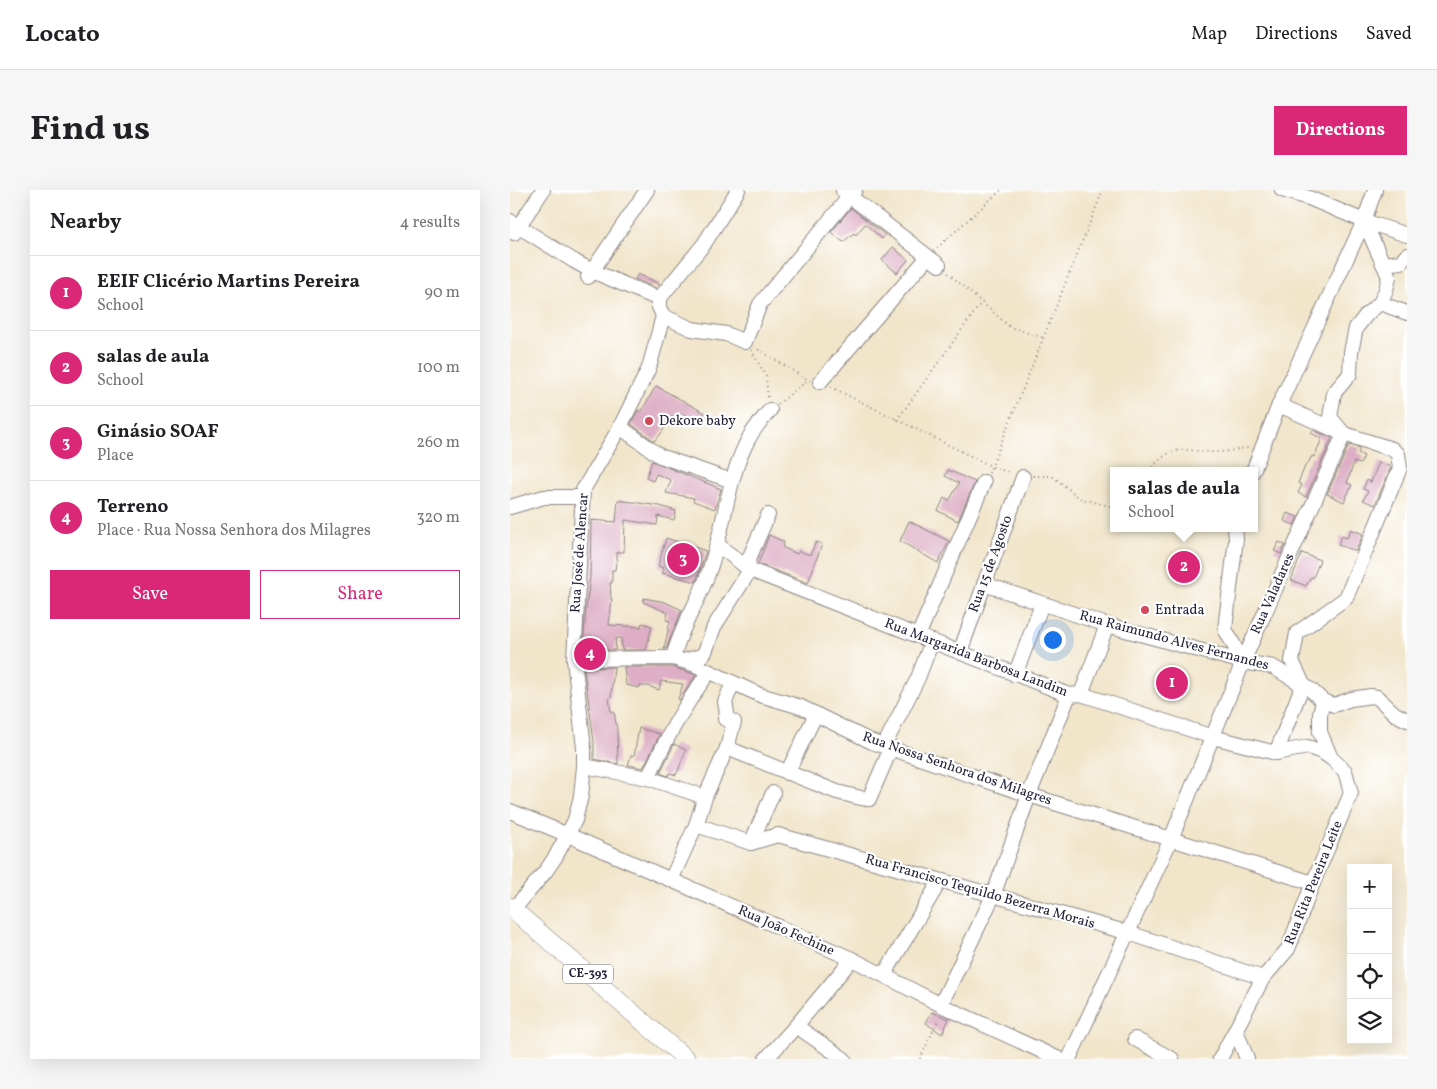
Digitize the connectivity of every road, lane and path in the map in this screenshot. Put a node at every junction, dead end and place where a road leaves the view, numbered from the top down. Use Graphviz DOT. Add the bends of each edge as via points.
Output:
graph roads {
  1 [pos="543,190"];
  2 [pos="647,190"];
  3 [pos="738,190"];
  4 [pos="1001,190"];
  5 [pos="1103,190"];
  6 [pos="1282,190"];
  7 [pos="1375,190"];
  8 [pos="849,192"];
  9 [pos="1310,194"];
  10 [pos="1364,221"];
  11 [pos="513,228"];
  12 [pos="1407,235"];
  13 [pos="1407,255"];
  14 [pos="934,261"];
  15 [pos="1383,264"];
  16 [pos="590,274"];
  17 [pos="982,303"];
  18 [pos="1380,303"];
  19 [pos="660,307"];
  20 [pos="1407,313"];
  21 [pos="1044,338"];
  22 [pos="745,342"];
  23 [pos="814,381"];
  24 [pos="1279,405"];
  25 [pos="770,410"];
  26 [pos="897,420"];
  27 [pos="620,428"];
  28 [pos="1344,434"];
  29 [pos="1262,447"];
  30 [pos="992,467"];
  31 [pos="1152,467"];
  32 [pos="1254,467"];
  33 [pos="1023,477"];
  34 [pos="732,481"];
  35 [pos="984,482"];
  36 [pos="582,497"];
  37 [pos="1110,506"];
  38 [pos="510,507"];
  39 [pos="768,515"];
  40 [pos="1235,532"];
  41 [pos="718,545"];
  42 [pos="750,570"];
  43 [pos="984,584"];
  44 [pos="1042,604"];
  45 [pos="1107,625"];
  46 [pos="918,636"];
  47 [pos="932,641"];
  48 [pos="960,652"];
  49 [pos="574,660"];
  50 [pos="678,660"];
  51 [pos="1242,662"];
  52 [pos="709,672"];
  53 [pos="1015,675"];
  54 [pos="733,683"];
  55 [pos="1303,684"];
  56 [pos="1075,695"];
  57 [pos="1323,700"];
  58 [pos="816,714"];
  59 [pos="1407,720"];
  60 [pos="1213,737"];
  61 [pos="888,747"];
  62 [pos="728,748"];
  63 [pos="1276,753"];
  64 [pos="1331,758"];
  65 [pos="584,766"];
  66 [pos="787,773"];
  67 [pos="648,778"];
  68 [pos="772,793"];
  69 [pos="1029,795"];
  70 [pos="705,798"];
  71 [pos="510,811"];
  72 [pos="696,825"];
  73 [pos="568,835"];
  74 [pos="1171,839"];
  75 [pos="751,843"];
  76 [pos="672,880"];
  77 [pos="940,880"];
  78 [pos="1313,883"];
  79 [pos="993,896"];
  80 [pos="512,908"];
  81 [pos="1128,933"];
  82 [pos="852,959"];
  83 [pos="884,975"];
  84 [pos="1263,978"];
  85 [pos="943,1005"];
  86 [pos="796,1026"];
  87 [pos="1236,1030"];
  88 [pos="1134,1039"];
  89 [pos="666,1042"];
  90 [pos="671,1059"];
  91 [pos="686,1059"];
  92 [pos="766,1059"];
  93 [pos="844,1059"];
  94 [pos="920,1059"];
  95 [pos="1058,1059"];
  96 [pos="1069,1059"];
  97 [pos="1172,1059"];
  98 [pos="1220,1059"];
  99 [pos="1247,1059"];
  1 -- 11 [label="street"];
  2 -- 16 [label="street"];
  3 -- 19 [label="street, Rua José de Alencar"];
  4 -- 14 [label="path"];
  5 -- 21 [label="path"];
  6 -- 9 [label="street"];
  7 -- 10 [label="street"];
  8 -- 14 [label="street"];
  8 -- 22 [label="street" via="760,304"];
  9 -- 10 [label="street"];
  10 -- 12 [label="street"];
  10 -- 15 [label="street"];
  10 -- 24 [label="street"];
  11 -- 16 [label="street" via="573,271"];
  13 -- 15 [label="street" via="1401,262"];
  14 -- 17 [label="path"];
  14 -- 23 [label="street"];
  15 -- 18 [label="street" via="1389,278"];
  16 -- 19 [label="street"];
  17 -- 21 [label="path" via="1010,327"];
  17 -- 26 [label="path"];
  18 -- 20 [label="street"];
  18 -- 28 [label="street" via="1356,328 1350,374 1334,393 1330,417"];
  19 -- 22 [label="street" via="692,329 726,334"];
  19 -- 27 [label="street, Rua José de Alencar" via="649,368"];
  21 -- 30 [label="path"];
  22 -- 23 [label="path"];
  22 -- 25 [label="path" via="766,376"];
  23 -- 25 [label="path"];
  23 -- 26 [label="path"];
  24 -- 28 [label="street"];
  24 -- 29 [label="street"];
  25 -- 34 [label="street" via="749,437"];
  26 -- 30 [label="path"];
  27 -- 34 [label="street" via="660,456"];
  27 -- 36 [label="street, Rua José de Alencar" via="583,490"];
  28 -- 51 [label="street, Rua Valadares"];
  28 -- 55 [label="street" via="1392,449 1398,454 1400,468 1346,598 1297,633 1292,661"];
  29 -- 31 [label="path" via="1217,452 1182,449 1160,458"];
  29 -- 32 [label="street"];
  30 -- 33 [label="path"];
  30 -- 35 [label="path"];
  33 -- 37 [label="path" via="1052,476 1080,499"];
  33 -- 43 [label="street, Rua 15 de Agosto"];
  34 -- 41 [label="street"];
  35 -- 46 [label="street"];
  36 -- 38 [label="street" via="544,497"];
  36 -- 49 [label="street, Rua José de Alencar"];
  39 -- 42 [label="street" via="748,561"];
  40 -- 51 [label="street" via="1225,629"];
  41 -- 42 [label="street, Rua Margarida Barbosa Landim"];
  41 -- 50 [label="street" via="677,642"];
  42 -- 46 [label="street, Rua Margarida Barbosa Landim"];
  42 -- 50 [label="street" via="714,626 705,652 701,656"];
  43 -- 44 [label="street, Rua Raimundo Alves Fernandes"];
  43 -- 48 [label="street, Rua 15 de Agosto"];
  44 -- 45 [label="street, Rua Raimundo Alves Fernandes"];
  44 -- 53 [label="street"];
  45 -- 51 [label="street, Rua Raimundo Alves Fernandes"];
  45 -- 56 [label="street"];
  46 -- 47 [label="street, Rua Margarida Barbosa Landim"];
  47 -- 48 [label="street, Rua Margarida Barbosa Landim"];
  47 -- 61 [label="street"];
  48 -- 53 [label="street, Rua Margarida Barbosa Landim"];
  49 -- 50 [label="street, Rua Nossa Senhora dos Milagres"];
  49 -- 65 [label="street, Rua José de Alencar"];
  50 -- 52 [label="street, Rua Nossa Senhora dos Milagres"];
  51 -- 55 [label="street, Rua Raimundo Alves Fernandes" via="1273,667"];
  51 -- 60 [label="street, Rua Valadares"];
  52 -- 54 [label="street, Rua Nossa Senhora dos Milagres"];
  52 -- 67 [label="street" via="677,718"];
  53 -- 56 [label="street, Rua Margarida Barbosa Landim"];
  54 -- 58 [label="street, Rua Nossa Senhora dos Milagres"];
  54 -- 62 [label="street" via="725,702 725,719 734,722"];
  55 -- 57 [label="street, Rua Raimundo Alves Fernandes"];
  55 -- 63 [label="street"];
  56 -- 60 [label="street, Rua Margarida Barbosa Landim"];
  56 -- 69 [label="street"];
  57 -- 59 [label="street" via="1334,705 1351,699 1377,697 1394,714"];
  57 -- 64 [label="street, Rua Rita Pereira Leite" via="1320,732"];
  58 -- 61 [label="street, Rua Nossa Senhora dos Milagres"];
  58 -- 66 [label="street"];
  60 -- 63 [label="street, Rua Margarida Barbosa Landim"];
  60 -- 74 [label="street, Rua Valadares"];
  61 -- 66 [label="street" via="869,799"];
  61 -- 69 [label="street, Rua Nossa Senhora dos Milagres"];
  62 -- 66 [label="street"];
  62 -- 70 [label="street"];
  63 -- 64 [label="street, Rua Margarida Barbosa Landim" via="1308,747"];
  64 -- 78 [label="street, Rua Rita Pereira Leite" via="1346,771 1351,793"];
  65 -- 67 [label="street"];
  65 -- 73 [label="street, Rua José de Alencar" via="580,801"];
  67 -- 70 [label="street"];
  68 -- 75 [label="street"];
  69 -- 74 [label="street, Rua Nossa Senhora dos Milagres"];
  69 -- 79 [label="street"];
  70 -- 72 [label="street"];
  71 -- 73 [label="street, Rua João Fechine"];
  72 -- 75 [label="street"];
  72 -- 76 [label="street"];
  73 -- 76 [label="street, Rua João Fechine"];
  73 -- 80 [label="street, Rua José de Alencar" via="545,872"];
  74 -- 78 [label="street, Rua Nossa Senhora dos Milagres"];
  74 -- 81 [label="street, Rua Valadares"];
  75 -- 77 [label="street, Rua Francisco Tequildo Bezerra Morais" via="778,835"];
  76 -- 82 [label="street, Rua João Fechine"];
  77 -- 79 [label="street, Rua Francisco Tequildo Bezerra Morais"];
  77 -- 83 [label="street"];
  78 -- 84 [label="street, Rua Rita Pereira Leite" via="1288,949"];
  79 -- 81 [label="street, Rua Francisco Tequildo Bezerra Morais"];
  79 -- 85 [label="street"];
  80 -- 89 [label="main road, CE-393"];
  81 -- 84 [label="street, Rua Francisco Tequildo Bezerra Morais"];
  81 -- 96 [label="street, Rua Valadares"];
  82 -- 83 [label="street, Rua João Fechine"];
  82 -- 86 [label="street"];
  83 -- 85 [label="street, Rua João Fechine"];
  84 -- 87 [label="street, Rua Rita Pereira Leite"];
  85 -- 94 [label="path"];
  85 -- 95 [label="street, Rua João Fechine"];
  86 -- 92 [label="street"];
  86 -- 93 [label="street"];
  87 -- 98 [label="street, Rua Rita Pereira Leite"];
  87 -- 99 [label="street"];
  88 -- 97 [label="street"];
  89 -- 90 [label="main road"];
  89 -- 91 [label="main road, CE-393"];
}
